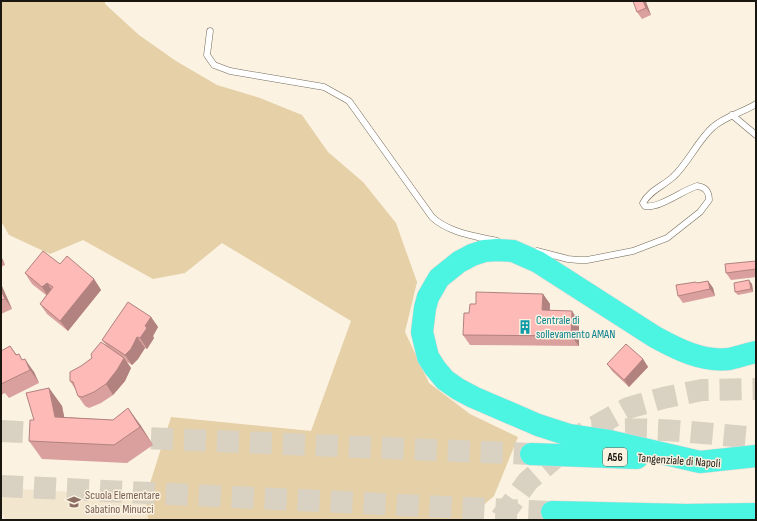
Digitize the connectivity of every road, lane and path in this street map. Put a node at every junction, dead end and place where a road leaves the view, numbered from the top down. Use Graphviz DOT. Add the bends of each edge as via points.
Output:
graph roads {
  1 [pos="210,31"];
  2 [pos="756,104"];
  3 [pos="732,116"];
  4 [pos="756,135"];
  5 [pos="501,242"];
  6 [pos="509,244"];
  7 [pos="524,248"];
  8 [pos="531,250"];
  9 [pos="756,352"];
  10 [pos="530,454"];
  11 [pos="756,456"];
  12 [pos="700,462"];
  13 [pos="756,467"];
  14 [pos="756,514"];
  15 [pos="592,520"];
  1 -- 5 [label="lane" via="207,55 214,65 230,71 324,87 349,101 437,222 446,228"];
  2 -- 3 [label="lane"];
  3 -- 4 [label="lane"];
  3 -- 8 [label="lane" via="724,118 712,127 674,177 645,199 643,204 649,207 668,201 697,186 708,192 709,200 700,212 667,238 633,251 587,260 568,259"];
  6 -- 7 [label="lane"];
  9 -- 12 [label="highway" via="728,359 694,356 655,337 538,262 513,251 484,251 459,262 440,278 428,297 422,332 428,357 445,380 458,389 558,432"];
  10 -- 12 [label="highway, Tangenziale di Napoli / A56"];
  11 -- 12 [label="highway"];
  12 -- 13 [label="highway, Tangenziale di Napoli / A56"];
  14 -- 15 [label="highway" via="554,512"];
}
